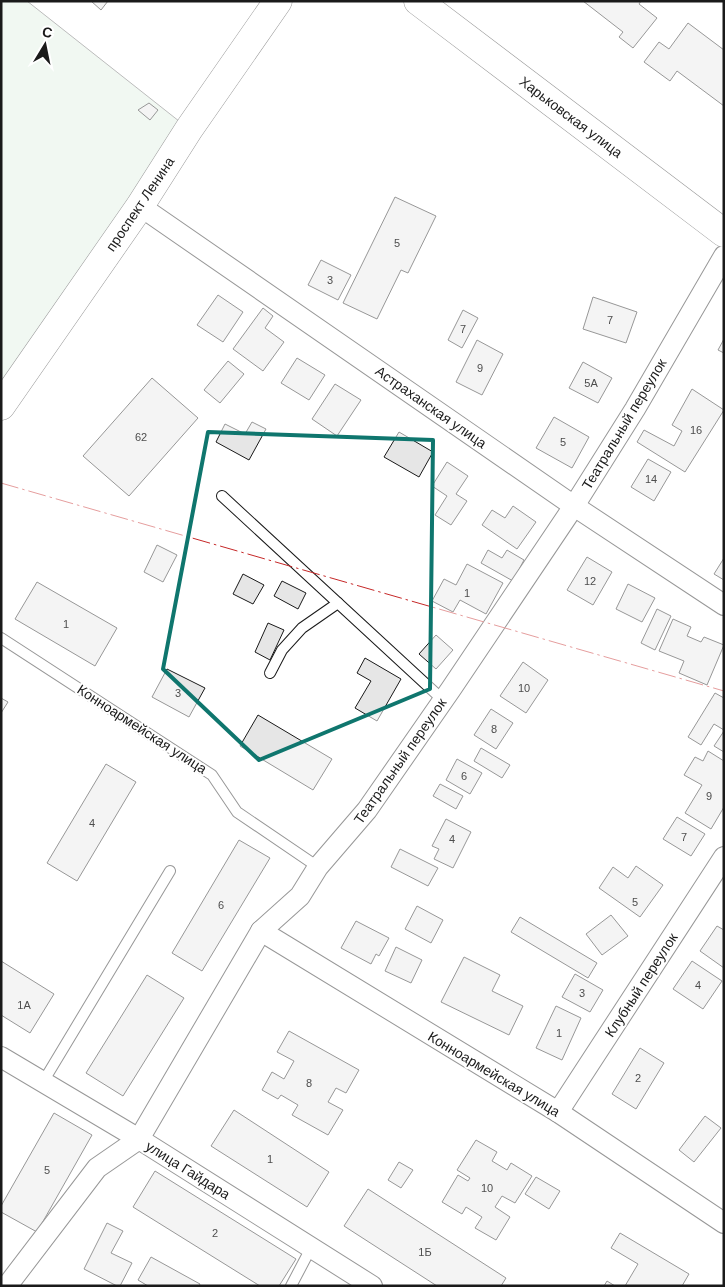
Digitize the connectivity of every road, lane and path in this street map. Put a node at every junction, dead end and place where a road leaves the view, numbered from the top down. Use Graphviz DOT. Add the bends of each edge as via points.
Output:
graph roads {
  1 [pos="278,1"];
  2 [pos="418,1"];
  3 [pos="140,206"];
  4 [pos="724,233"];
  5 [pos="724,256"];
  6 [pos="1,406"];
  7 [pos="222,496"];
  8 [pos="574,506"];
  9 [pos="338,603"];
  10 [pos="724,605"];
  11 [pos="1,638"];
  12 [pos="270,673"];
  13 [pos="443,700"];
  14 [pos="724,857"];
  15 [pos="318,867"];
  16 [pos="170,871"];
  17 [pos="261,932"];
  18 [pos="1,1057"];
  19 [pos="43,1082"];
  20 [pos="558,1112"];
  21 [pos="139,1139"];
  22 [pos="724,1223"];
  23 [pos="311,1248"];
  24 [pos="7,1286"];
  25 [pos="291,1286"];
  26 [pos="372,1286"];
  1 -- 3 [label="main road, проспект Ленина"];
  2 -- 4 [label="main road, Харьковская улица"];
  3 -- 6 [label="main road, проспект Ленина"];
  3 -- 8 [label="street, Астраханская улица"];
  5 -- 8 [label="street, Театральный переулок"];
  7 -- 9 [label="lane"];
  8 -- 10 [label="street, Астраханская улица"];
  8 -- 13 [label="street, Театральный переулок"];
  9 -- 12 [label="lane" via="302,628 282,650"];
  9 -- 13 [label="lane"];
  11 -- 15 [label="lane, Конноармейская улица" via="212,774 237,812"];
  13 -- 15 [label="street, Театральный переулок" via="367,810"];
  14 -- 20 [label="street, Клубный переулок"];
  15 -- 17 [label="street, Театральный переулок" via="300,896"];
  16 -- 19 [label="lane"];
  17 -- 20 [label="street, Конноармейская улица"];
  17 -- 21 [label="street, Театральный переулок"];
  18 -- 19 [label="street, улица Гайдара"];
  19 -- 21 [label="street, улица Гайдара"];
  20 -- 22 [label="street, Конноармейская улица"];
  21 -- 23 [label="street, улица Гайдара"];
  21 -- 24 [label="street, Театральный переулок" via="97,1168"];
  23 -- 25 [label="lane"];
  23 -- 26 [label="street, улица Гайдара"];
}
